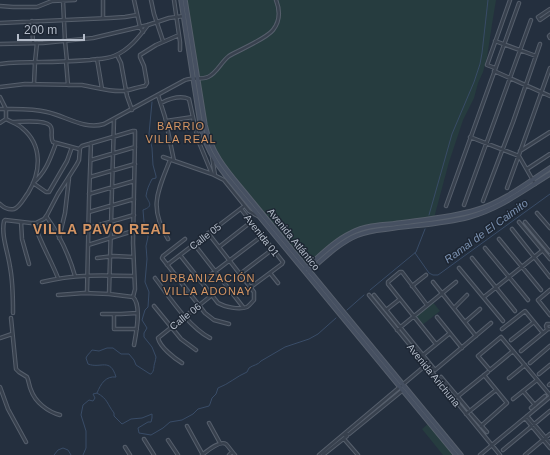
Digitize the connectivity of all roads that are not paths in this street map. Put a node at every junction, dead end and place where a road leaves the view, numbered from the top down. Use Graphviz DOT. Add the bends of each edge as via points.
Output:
graph roads {
  1 [pos="75,0"];
  2 [pos="102,0"];
  3 [pos="134,0"];
  4 [pos="151,0"];
  5 [pos="174,0"];
  6 [pos="181,0"];
  7 [pos="186,0"];
  8 [pos="276,0"];
  9 [pos="510,0"];
  10 [pos="50,1"];
  11 [pos="63,1"];
  12 [pos="519,3"];
  13 [pos="0,6"];
  14 [pos="550,9"];
  15 [pos="550,13"];
  16 [pos="137,15"];
  17 [pos="184,16"];
  18 [pos="177,17"];
  19 [pos="103,18"];
  20 [pos="64,20"];
  21 [pos="531,20"];
  22 [pos="32,21"];
  23 [pos="157,22"];
  24 [pos="0,23"];
  25 [pos="148,25"];
  26 [pos="140,27"];
  27 [pos="143,32"];
  28 [pos="179,35"];
  29 [pos="65,41"];
  30 [pos="163,41"];
  31 [pos="495,41"];
  32 [pos="33,43"];
  33 [pos="37,43"];
  34 [pos="0,44"];
  35 [pos="504,44"];
  36 [pos="540,44"];
  37 [pos="180,50"];
  38 [pos="520,50"];
  39 [pos="117,54"];
  40 [pos="536,56"];
  41 [pos="97,59"];
  42 [pos="67,61"];
  43 [pos="34,62"];
  44 [pos="0,64"];
  45 [pos="550,68"];
  46 [pos="495,70"];
  47 [pos="195,78"];
  48 [pos="510,78"];
  49 [pos="34,84"];
  50 [pos="68,85"];
  51 [pos="526,85"];
  52 [pos="0,87"];
  53 [pos="102,89"];
  54 [pos="126,90"];
  55 [pos="542,92"];
  56 [pos="158,95"];
  57 [pos="550,96"];
  58 [pos="0,97"];
  59 [pos="161,103"];
  60 [pos="0,109"];
  61 [pos="6,109"];
  62 [pos="132,110"];
  63 [pos="193,117"];
  64 [pos="6,119"];
  65 [pos="114,120"];
  66 [pos="166,121"];
  67 [pos="11,122"];
  68 [pos="0,123"];
  69 [pos="550,132"];
  70 [pos="113,136"];
  71 [pos="470,137"];
  72 [pos="56,143"];
  73 [pos="487,143"];
  74 [pos="91,144"];
  75 [pos="72,147"];
  76 [pos="135,147"];
  77 [pos="79,149"];
  78 [pos="503,149"];
  79 [pos="520,151"];
  80 [pos="113,154"];
  81 [pos="550,154"];
  82 [pos="211,155"];
  83 [pos="519,156"];
  84 [pos="163,157"];
  85 [pos="91,160"];
  86 [pos="170,160"];
  87 [pos="174,161"];
  88 [pos="135,164"];
  89 [pos="550,168"];
  90 [pos="527,169"];
  91 [pos="112,171"];
  92 [pos="212,174"];
  93 [pos="550,174"];
  94 [pos="216,176"];
  95 [pos="69,177"];
  96 [pos="90,177"];
  97 [pos="134,181"];
  98 [pos="534,182"];
  99 [pos="33,183"];
  100 [pos="112,188"];
  101 [pos="507,188"];
  102 [pos="89,194"];
  103 [pos="134,199"];
  104 [pos="483,201"];
  105 [pos="0,204"];
  106 [pos="112,205"];
  107 [pos="464,205"];
  108 [pos="446,206"];
  109 [pos="242,208"];
  110 [pos="249,211"];
  111 [pos="89,212"];
  112 [pos="537,213"];
  113 [pos="245,214"];
  114 [pos="134,215"];
  115 [pos="46,216"];
  116 [pos="259,216"];
  117 [pos="111,221"];
  118 [pos="21,222"];
  119 [pos="251,222"];
  120 [pos="519,222"];
  121 [pos="525,222"];
  122 [pos="34,223"];
  123 [pos="89,228"];
  124 [pos="550,228"];
  125 [pos="512,229"];
  126 [pos="133,231"];
  127 [pos="208,233"];
  128 [pos="262,236"];
  129 [pos="59,238"];
  130 [pos="111,239"];
  131 [pos="168,239"];
  132 [pos="185,239"];
  133 [pos="499,239"];
  134 [pos="194,244"];
  135 [pos="88,245"];
  136 [pos="219,247"];
  137 [pos="485,248"];
  138 [pos="273,249"];
  139 [pos="543,250"];
  140 [pos="550,252"];
  141 [pos="180,255"];
  142 [pos="110,256"];
  143 [pos="133,257"];
  144 [pos="534,257"];
  145 [pos="549,257"];
  146 [pos="97,258"];
  147 [pos="472,258"];
  148 [pos="230,260"];
  149 [pos="302,263"];
  150 [pos="29,264"];
  151 [pos="167,265"];
  152 [pos="313,265"];
  153 [pos="522,267"];
  154 [pos="459,268"];
  155 [pos="216,271"];
  156 [pos="306,271"];
  157 [pos="270,273"];
  158 [pos="240,274"];
  159 [pos="88,275"];
  160 [pos="110,275"];
  161 [pos="313,275"];
  162 [pos="426,275"];
  163 [pos="75,276"];
  164 [pos="134,276"];
  165 [pos="509,277"];
  166 [pos="550,277"];
  167 [pos="58,278"];
  168 [pos="155,278"];
  169 [pos="42,282"];
  170 [pos="201,282"];
  171 [pos="433,282"];
  172 [pos="456,282"];
  173 [pos="278,283"];
  174 [pos="412,286"];
  175 [pos="250,288"];
  176 [pos="496,288"];
  177 [pos="541,290"];
  178 [pos="550,290"];
  179 [pos="88,293"];
  180 [pos="442,293"];
  181 [pos="110,294"];
  182 [pos="58,295"];
  183 [pos="212,295"];
  184 [pos="369,295"];
  185 [pos="374,295"];
  186 [pos="467,295"];
  187 [pos="133,297"];
  188 [pos="484,297"];
  189 [pos="400,299"];
  190 [pos="528,300"];
  191 [pos="427,305"];
  192 [pos="154,306"];
  193 [pos="198,306"];
  194 [pos="243,308"];
  195 [pos="454,308"];
  196 [pos="480,309"];
  197 [pos="550,309"];
  198 [pos="386,310"];
  199 [pos="515,311"];
  200 [pos="547,311"];
  201 [pos="13,313"];
  202 [pos="137,313"];
  203 [pos="102,314"];
  204 [pos="114,314"];
  205 [pos="550,315"];
  206 [pos="185,316"];
  207 [pos="414,316"];
  208 [pos="437,317"];
  209 [pos="11,318"];
  210 [pos="503,321"];
  211 [pos="465,322"];
  212 [pos="534,322"];
  213 [pos="491,323"];
  214 [pos="228,324"];
  215 [pos="550,324"];
  216 [pos="171,327"];
  217 [pos="400,327"];
  218 [pos="137,329"];
  219 [pos="502,329"];
  220 [pos="397,330"];
  221 [pos="549,330"];
  222 [pos="450,333"];
  223 [pos="543,333"];
  224 [pos="12,334"];
  225 [pos="476,336"];
  226 [pos="0,338"];
  227 [pos="210,338"];
  228 [pos="512,340"];
  229 [pos="436,344"];
  230 [pos="134,345"];
  231 [pos="550,346"];
  232 [pos="462,348"];
  233 [pos="196,350"];
  234 [pos="513,351"];
  235 [pos="521,351"];
  236 [pos="423,356"];
  237 [pos="182,363"];
  238 [pos="530,363"];
  239 [pos="426,365"];
  240 [pos="525,365"];
  241 [pos="550,365"];
  242 [pos="488,372"];
  243 [pos="539,374"];
  244 [pos="484,375"];
  245 [pos="441,377"];
  246 [pos="509,378"];
  247 [pos="537,380"];
  248 [pos="0,387"];
  249 [pos="403,388"];
  250 [pos="496,390"];
  251 [pos="523,391"];
  252 [pos="545,396"];
  253 [pos="550,396"];
  254 [pos="458,397"];
  255 [pos="513,399"];
  256 [pos="535,405"];
  257 [pos="531,408"];
  258 [pos="468,409"];
  259 [pos="550,411"];
  260 [pos="466,414"];
  261 [pos="471,414"];
  262 [pos="60,415"];
  263 [pos="526,417"];
  264 [pos="209,423"];
  265 [pos="187,426"];
  266 [pos="481,426"];
  267 [pos="533,426"];
  268 [pos="487,432"];
  269 [pos="550,434"];
  270 [pos="345,435"];
  271 [pos="144,439"];
  272 [pos="344,439"];
  273 [pos="544,439"];
  274 [pos="168,440"];
  275 [pos="26,442"];
  276 [pos="221,443"];
  277 [pos="550,443"];
  278 [pos="492,445"];
  279 [pos="125,447"];
  280 [pos="550,448"];
  281 [pos="503,450"];
  282 [pos="232,452"];
  283 [pos="130,455"];
  284 [pos="154,455"];
  285 [pos="178,455"];
  286 [pos="202,455"];
  287 [pos="229,455"];
  288 [pos="235,455"];
  289 [pos="319,455"];
  290 [pos="324,455"];
  291 [pos="356,455"];
  292 [pos="456,455"];
  293 [pos="461,455"];
  294 [pos="480,455"];
  295 [pos="500,455"];
  296 [pos="525,455"];
  1 -- 11 [label="street"];
  2 -- 19 [label="street"];
  3 -- 16 [label="street"];
  4 -- 23 [label="street"];
  5 -- 18 [label="street"];
  6 -- 17 [label="main road, Avenida Atlántico"];
  7 -- 47 [label="main road, Avenida Atlántico"];
  8 -- 47 [label="street" via="279,12 272,31 229,56 210,76"];
  9 -- 31 [label="street"];
  10 -- 11 [label="street"];
  10 -- 13 [label="street" via="36,7"];
  11 -- 20 [label="street"];
  12 -- 35 [label="street"];
  14 -- 15 [label="street" via="538,17 540,20"];
  16 -- 19 [label="street"];
  16 -- 26 [label="street"];
  17 -- 18 [label="street"];
  17 -- 47 [label="main road, Avenida Atlántico"];
  18 -- 23 [label="street"];
  18 -- 28 [label="street"];
  19 -- 20 [label="street"];
  20 -- 22 [label="street"];
  20 -- 29 [label="street"];
  21 -- 38 [label="street"];
  22 -- 24 [label="street"];
  22 -- 32 [label="street"];
  23 -- 25 [label="street"];
  23 -- 30 [label="street"];
  25 -- 26 [label="street"];
  25 -- 27 [label="street"];
  26 -- 27 [label="street"];
  26 -- 29 [label="street" via="100,37"];
  27 -- 39 [label="street"];
  28 -- 30 [label="street"];
  28 -- 37 [label="street"];
  29 -- 33 [label="street"];
  29 -- 42 [label="street"];
  30 -- 54 [label="street" via="140,56 145,70 146,85"];
  31 -- 35 [label="street"];
  31 -- 46 [label="street" via="487,65"];
  32 -- 33 [label="street"];
  32 -- 34 [label="street"];
  33 -- 43 [label="street"];
  35 -- 38 [label="street"];
  35 -- 46 [label="street"];
  36 -- 40 [label="street"];
  38 -- 40 [label="street"];
  38 -- 48 [label="street"];
  39 -- 41 [label="street"];
  39 -- 54 [label="street"];
  40 -- 51 [label="street"];
  41 -- 42 [label="street"];
  41 -- 53 [label="street"];
  42 -- 43 [label="street"];
  42 -- 50 [label="street"];
  43 -- 44 [label="street"];
  43 -- 49 [label="street"];
  45 -- 55 [label="street"];
  46 -- 48 [label="street"];
  46 -- 71 [label="street"];
  47 -- 56 [label="street" via="185,80"];
  47 -- 82 [label="main road, Avenida Atlántico" via="201,129"];
  47 -- 149 [label="main road, Avenida Atlántico" via="207,134 216,156"];
  48 -- 51 [label="street"];
  48 -- 73 [label="street"];
  49 -- 50 [label="street"];
  49 -- 52 [label="street"];
  50 -- 53 [label="street"];
  51 -- 55 [label="street"];
  51 -- 78 [label="street"];
  53 -- 54 [label="street"];
  54 -- 62 [label="street"];
  55 -- 57 [label="street"];
  55 -- 79 [label="street"];
  56 -- 59 [label="street"];
  56 -- 62 [label="street"];
  58 -- 61 [label="street"];
  59 -- 63 [label="street" via="174,98 188,98"];
  59 -- 66 [label="street"];
  60 -- 61 [label="street"];
  61 -- 64 [label="street"];
  61 -- 65 [label="street" via="47,112 90,126"];
  62 -- 65 [label="street"];
  63 -- 66 [label="street"];
  63 -- 92 [label="street" via="198,140"];
  64 -- 67 [label="street"];
  64 -- 68 [label="street"];
  65 -- 70 [label="street"];
  66 -- 87 [label="street"];
  67 -- 72 [label="street" via="45,122 51,127 52,142"];
  67 -- 99 [label="street" via="24,129 36,147 38,161"];
  69 -- 79 [label="street"];
  70 -- 74 [label="street"];
  70 -- 76 [label="street" via="134,131"];
  70 -- 80 [label="street"];
  71 -- 73 [label="street"];
  71 -- 108 [label="street"];
  72 -- 75 [label="street"];
  72 -- 99 [label="street" via="46,169"];
  73 -- 78 [label="street"];
  73 -- 107 [label="street"];
  74 -- 77 [label="street"];
  74 -- 85 [label="street"];
  75 -- 77 [label="street"];
  75 -- 99 [label="street" via="49,192"];
  76 -- 80 [label="street"];
  76 -- 88 [label="street"];
  77 -- 95 [label="street" via="78,162"];
  78 -- 83 [label="street"];
  78 -- 104 [label="street"];
  79 -- 83 [label="street"];
  80 -- 85 [label="street"];
  80 -- 91 [label="street"];
  81 -- 90 [label="street"];
  82 -- 94 [label="street"];
  82 -- 116 [label="main road, Avenida Atlántico"];
  83 -- 90 [label="street"];
  83 -- 101 [label="street"];
  84 -- 86 [label="street"];
  85 -- 96 [label="street"];
  86 -- 87 [label="street"];
  86 -- 131 [label="street" via="156,204 160,224"];
  87 -- 92 [label="street"];
  88 -- 91 [label="street"];
  88 -- 97 [label="street"];
  89 -- 98 [label="main road"];
  90 -- 98 [label="street"];
  91 -- 96 [label="street"];
  91 -- 100 [label="street"];
  92 -- 94 [label="street"];
  93 -- 98 [label="main road"];
  94 -- 110 [label="street" via="224,180"];
  95 -- 115 [label="street"];
  95 -- 129 [label="street"];
  96 -- 102 [label="street"];
  97 -- 100 [label="street"];
  97 -- 103 [label="street"];
  98 -- 152 [label="main road" via="478,210 356,230 340,239"];
  99 -- 105 [label="street" via="16,208 5,208"];
  100 -- 102 [label="street"];
  100 -- 106 [label="street"];
  102 -- 111 [label="street"];
  103 -- 106 [label="street"];
  103 -- 114 [label="street"];
  106 -- 111 [label="street"];
  106 -- 117 [label="street"];
  109 -- 113 [label="street, Avenida 01"];
  109 -- 127 [label="street, Calle 05"];
  110 -- 113 [label="street"];
  110 -- 116 [label="street"];
  111 -- 123 [label="street"];
  112 -- 124 [label="street"];
  113 -- 119 [label="street, Avenida 01"];
  114 -- 117 [label="street"];
  114 -- 126 [label="street"];
  115 -- 122 [label="street"];
  115 -- 129 [label="street"];
  116 -- 156 [label="main road, Avenida Atlántico"];
  117 -- 123 [label="street"];
  117 -- 130 [label="street"];
  118 -- 122 [label="street"];
  118 -- 150 [label="street" via="22,239"];
  118 -- 201 [label="street" via="5,220 3,224 11,275"];
  119 -- 128 [label="street, Avenida 01"];
  119 -- 136 [label="street"];
  120 -- 139 [label="street"];
  121 -- 140 [label="street"];
  122 -- 167 [label="street"];
  123 -- 135 [label="street"];
  125 -- 144 [label="street"];
  126 -- 130 [label="street"];
  126 -- 143 [label="street"];
  127 -- 134 [label="street, Calle 05"];
  127 -- 136 [label="street"];
  128 -- 138 [label="street, Avenida 01"];
  128 -- 148 [label="street"];
  129 -- 163 [label="street"];
  130 -- 135 [label="street"];
  130 -- 142 [label="street"];
  132 -- 151 [label="street" via="163,256 162,259"];
  133 -- 153 [label="street"];
  134 -- 141 [label="street, Calle 05"];
  134 -- 155 [label="street"];
  135 -- 159 [label="street"];
  136 -- 148 [label="street"];
  137 -- 165 [label="street"];
  138 -- 157 [label="street, Avenida 01" via="282,264"];
  138 -- 158 [label="street"];
  139 -- 144 [label="street"];
  139 -- 145 [label="street"];
  141 -- 151 [label="street, Calle 05"];
  141 -- 170 [label="street"];
  142 -- 143 [label="street"];
  142 -- 146 [label="street"];
  142 -- 160 [label="street"];
  143 -- 164 [label="street"];
  144 -- 153 [label="street"];
  144 -- 166 [label="street"];
  147 -- 176 [label="street"];
  148 -- 155 [label="street"];
  148 -- 158 [label="street"];
  149 -- 152 [label="main road"];
  149 -- 156 [label="main road, Avenida Atlántico"];
  151 -- 193 [label="street"];
  152 -- 156 [label="main road"];
  152 -- 161 [label="main road"];
  153 -- 165 [label="street"];
  153 -- 177 [label="street"];
  154 -- 188 [label="street"];
  155 -- 170 [label="street"];
  155 -- 194 [label="street"];
  156 -- 161 [label="main road, Avenida Atlántico"];
  156 -- 249 [label="main road, Avenida Atlántico"];
  157 -- 173 [label="street"];
  157 -- 175 [label="street"];
  158 -- 175 [label="street"];
  159 -- 160 [label="street"];
  159 -- 163 [label="street"];
  159 -- 179 [label="street"];
  160 -- 164 [label="street"];
  160 -- 181 [label="street"];
  161 -- 249 [label="main road, Avenida Atlántico"];
  162 -- 174 [label="street"];
  163 -- 167 [label="street"];
  164 -- 187 [label="street"];
  165 -- 176 [label="street"];
  165 -- 190 [label="street"];
  167 -- 169 [label="street"];
  168 -- 206 [label="street"];
  170 -- 183 [label="street"];
  171 -- 180 [label="street"];
  172 -- 180 [label="street"];
  174 -- 189 [label="street" via="402,272 388,282"];
  174 -- 191 [label="street"];
  175 -- 194 [label="street" via="254,292 254,300"];
  176 -- 188 [label="street"];
  176 -- 199 [label="street"];
  178 -- 200 [label="street" via="538,300"];
  179 -- 181 [label="street"];
  179 -- 182 [label="street"];
  180 -- 191 [label="street"];
  180 -- 195 [label="street"];
  181 -- 187 [label="street"];
  183 -- 193 [label="street, Calle 06"];
  183 -- 194 [label="street" via="224,306"];
  184 -- 220 [label="street, Avenida Arichuna"];
  185 -- 198 [label="street"];
  186 -- 195 [label="street"];
  187 -- 202 [label="street" via="137,302"];
  188 -- 210 [label="street"];
  189 -- 198 [label="street"];
  189 -- 207 [label="street"];
  191 -- 207 [label="street"];
  192 -- 216 [label="street"];
  193 -- 206 [label="street, Calle 06"];
  193 -- 214 [label="street" via="214,320"];
  195 -- 211 [label="street"];
  196 -- 211 [label="street"];
  197 -- 200 [label="street"];
  198 -- 217 [label="street"];
  200 -- 205 [label="street"];
  202 -- 204 [label="street"];
  202 -- 218 [label="street"];
  203 -- 204 [label="street"];
  204 -- 218 [label="street" via="114,329"];
  206 -- 216 [label="street, Calle 06"];
  206 -- 227 [label="street" via="198,331"];
  207 -- 217 [label="street"];
  207 -- 229 [label="street"];
  208 -- 222 [label="street"];
  209 -- 224 [label="street"];
  211 -- 225 [label="street"];
  212 -- 219 [label="street" via="525,311"];
  212 -- 223 [label="street"];
  212 -- 228 [label="street"];
  213 -- 225 [label="street"];
  215 -- 221 [label="street" via="546,325"];
  216 -- 233 [label="street"];
  216 -- 237 [label="street, Calle 06" via="158,338 158,341"];
  217 -- 220 [label="street"];
  217 -- 236 [label="street"];
  218 -- 230 [label="street"];
  220 -- 239 [label="street, Avenida Arichuna"];
  221 -- 223 [label="street"];
  222 -- 229 [label="street"];
  222 -- 232 [label="street"];
  223 -- 235 [label="street"];
  224 -- 226 [label="street"];
  224 -- 262 [label="street" via="16,369 28,378 37,400 49,411"];
  225 -- 232 [label="street"];
  229 -- 236 [label="street"];
  231 -- 238 [label="street"];
  232 -- 236 [label="street" via="435,370"];
  234 -- 234 [label="street" via="501,337 478,356 490,370"];
  234 -- 240 [label="street"];
  239 -- 249 [label="street"];
  239 -- 260 [label="street, Avenida Arichuna"];
  240 -- 246 [label="street"];
  240 -- 247 [label="street"];
  241 -- 243 [label="street"];
  242 -- 244 [label="street"];
  244 -- 250 [label="street"];
  244 -- 254 [label="street"];
  245 -- 254 [label="street"];
  247 -- 251 [label="street"];
  247 -- 253 [label="street"];
  248 -- 275 [label="street" via="8,409"];
  249 -- 270 [label="street"];
  249 -- 292 [label="main road, Avenida Atlántico"];
  249 -- 293 [label="main road, Avenida Atlántico"];
  250 -- 260 [label="street"];
  250 -- 266 [label="street" via="507,403"];
  251 -- 255 [label="street"];
  251 -- 256 [label="street"];
  252 -- 256 [label="street"];
  253 -- 263 [label="street"];
  254 -- 258 [label="street"];
  256 -- 257 [label="street"];
  259 -- 267 [label="street"];
  260 -- 278 [label="street, Avenida Arichuna"];
  261 -- 266 [label="street"];
  263 -- 267 [label="street"];
  263 -- 278 [label="street"];
  264 -- 276 [label="street"];
  265 -- 286 [label="street"];
  266 -- 268 [label="street"];
  267 -- 273 [label="street"];
  267 -- 281 [label="street"];
  269 -- 273 [label="street"];
  270 -- 272 [label="street"];
  270 -- 289 [label="street"];
  271 -- 284 [label="street"];
  272 -- 290 [label="street"];
  272 -- 291 [label="street"];
  273 -- 277 [label="street"];
  273 -- 280 [label="street"];
  273 -- 296 [label="street"];
  274 -- 285 [label="street"];
  276 -- 282 [label="street" via="226,444"];
  276 -- 286 [label="street"];
  278 -- 294 [label="street"];
  278 -- 295 [label="street, Avenida Arichuna"];
  279 -- 283 [label="street"];
  282 -- 287 [label="street"];
  282 -- 288 [label="street"];
}
